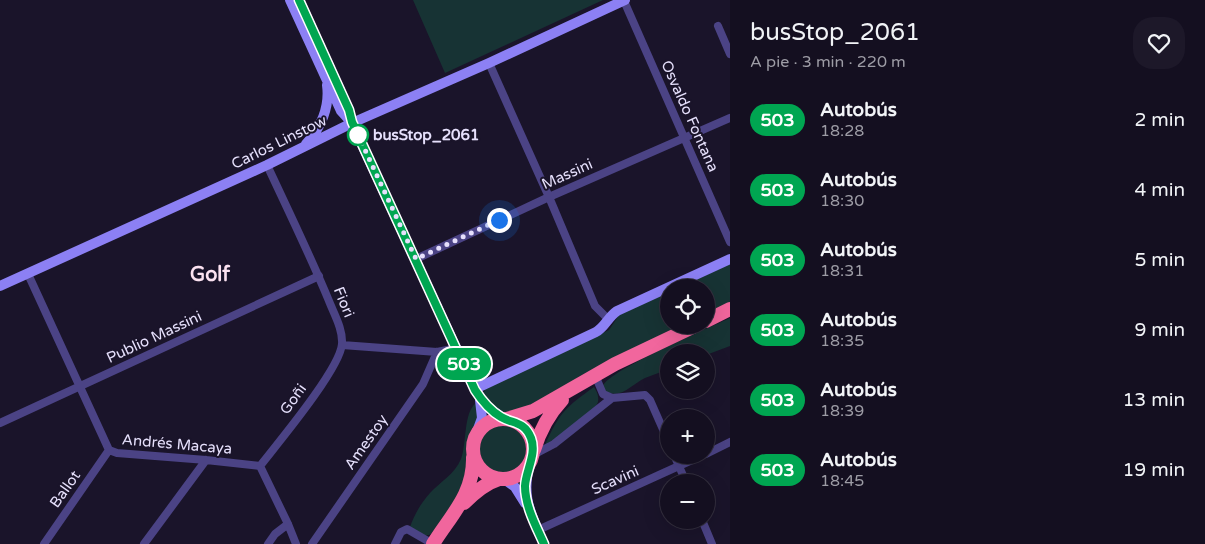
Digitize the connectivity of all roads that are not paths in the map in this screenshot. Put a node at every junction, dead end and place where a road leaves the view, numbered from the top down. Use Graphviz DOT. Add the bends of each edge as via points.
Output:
graph roads {
  1 [pos="290,0"];
  2 [pos="299,0"];
  3 [pos="625,0"];
  4 [pos="718,26"];
  5 [pos="730,54"];
  6 [pos="489,63"];
  7 [pos="325,76"];
  8 [pos="730,118"];
  9 [pos="352,122"];
  10 [pos="685,138"];
  11 [pos="303,147"];
  12 [pos="267,166"];
  13 [pos="549,197"];
  14 [pos="730,242"];
  15 [pos="416,259"];
  16 [pos="730,259"];
  17 [pos="28,274"];
  18 [pos="319,276"];
  19 [pos="0,286"];
  20 [pos="730,310"];
  21 [pos="715,316"];
  22 [pos="608,320"];
  23 [pos="677,334"];
  24 [pos="342,345"];
  25 [pos="457,348"];
  26 [pos="437,352"];
  27 [pos="595,376"];
  28 [pos="79,387"];
  29 [pos="576,388"];
  30 [pos="477,392"];
  31 [pos="612,398"];
  32 [pos="505,419"];
  33 [pos="0,422"];
  34 [pos="660,422"];
  35 [pos="476,436"];
  36 [pos="730,442"];
  37 [pos="715,449"];
  38 [pos="109,450"];
  39 [pos="473,453"];
  40 [pos="532,456"];
  41 [pos="206,460"];
  42 [pos="683,464"];
  43 [pos="260,466"];
  44 [pos="679,466"];
  45 [pos="682,474"];
  46 [pos="501,479"];
  47 [pos="455,512"];
  48 [pos="532,515"];
  49 [pos="288,524"];
  50 [pos="706,529"];
  51 [pos="538,530"];
  52 [pos="44,544"];
  53 [pos="144,544"];
  54 [pos="268,544"];
  55 [pos="296,544"];
  56 [pos="312,544"];
  57 [pos="395,544"];
  58 [pos="433,544"];
  59 [pos="544,544"];
  60 [pos="712,544"];
  1 -- 7 [label="main road"];
  2 -- 9 [label="main road"];
  3 -- 6 [label="main road, Carlos Linstow"];
  3 -- 10 [label="street, Osvaldo Fontana"];
  4 -- 5 [label="street"];
  6 -- 9 [label="main road, Carlos Linstow"];
  6 -- 13 [label="street"];
  7 -- 9 [label="main road" via="341,111"];
  7 -- 11 [label="main road" via="325,113"];
  8 -- 10 [label="street, Massini"];
  9 -- 11 [label="main road, Carlos Linstow"];
  9 -- 15 [label="main road"];
  10 -- 13 [label="street, Massini"];
  10 -- 14 [label="street, Osvaldo Fontana"];
  11 -- 12 [label="main road, Carlos Linstow"];
  12 -- 17 [label="main road, Carlos Linstow"];
  12 -- 18 [label="street, Fiori"];
  13 -- 15 [label="street, Massini"];
  13 -- 22 [label="street" via="595,306"];
  15 -- 25 [label="main road"];
  16 -- 22 [label="main road" via="621,308"];
  17 -- 19 [label="main road, Carlos Linstow"];
  17 -- 28 [label="street, Andrés Macaya"];
  18 -- 24 [label="street, Fiori" via="341,331"];
  18 -- 28 [label="street, Publio Massini"];
  20 -- 21 [label="highway"];
  22 -- 30 [label="main road" via="596,332"];
  23 -- 27 [label="highway"];
  24 -- 26 [label="street"];
  24 -- 43 [label="street, Goñi" via="336,362"];
  25 -- 26 [label="street"];
  25 -- 30 [label="main road"];
  26 -- 56 [label="street, Amestoy" via="423,384"];
  27 -- 29 [label="highway"];
  27 -- 31 [label="street" via="603,394"];
  28 -- 33 [label="street, Publio Massini"];
  28 -- 38 [label="street, Andrés Macaya"];
  29 -- 32 [label="highway" via="533,411"];
  29 -- 40 [label="highway" via="552,410 541,429"];
  30 -- 32 [label="main road" via="488,408"];
  30 -- 35 [label="main road" via="482,418"];
  31 -- 34 [label="street" via="645,395"];
  31 -- 40 [label="street" via="554,444"];
  32 -- 35 [label="highway" via="486,424"];
  32 -- 40 [label="highway" via="526,430"];
  35 -- 39 [label="highway"];
  36 -- 37 [label="street, Scavini"];
  38 -- 41 [label="street, Andrés Macaya"];
  38 -- 52 [label="street, Ballot"];
  39 -- 46 [label="highway" via="479,468"];
  39 -- 47 [label="highway" via="473,476"];
  40 -- 46 [label="highway" via="520,474"];
  40 -- 48 [label="main road" via="525,487"];
  41 -- 43 [label="street, Andrés Macaya"];
  41 -- 53 [label="street"];
  42 -- 44 [label="street, Scavini"];
  43 -- 49 [label="street"];
  44 -- 45 [label="street"];
  44 -- 51 [label="street, Scavini"];
  46 -- 47 [label="highway" via="477,491"];
  46 -- 48 [label="main road" via="515,487"];
  47 -- 58 [label="highway"];
  48 -- 51 [label="main road"];
  49 -- 54 [label="street"];
  49 -- 55 [label="street"];
  50 -- 60 [label="street"];
  51 -- 59 [label="main road"];
  57 -- 58 [label="street" via="401,532 407,530"];
}
